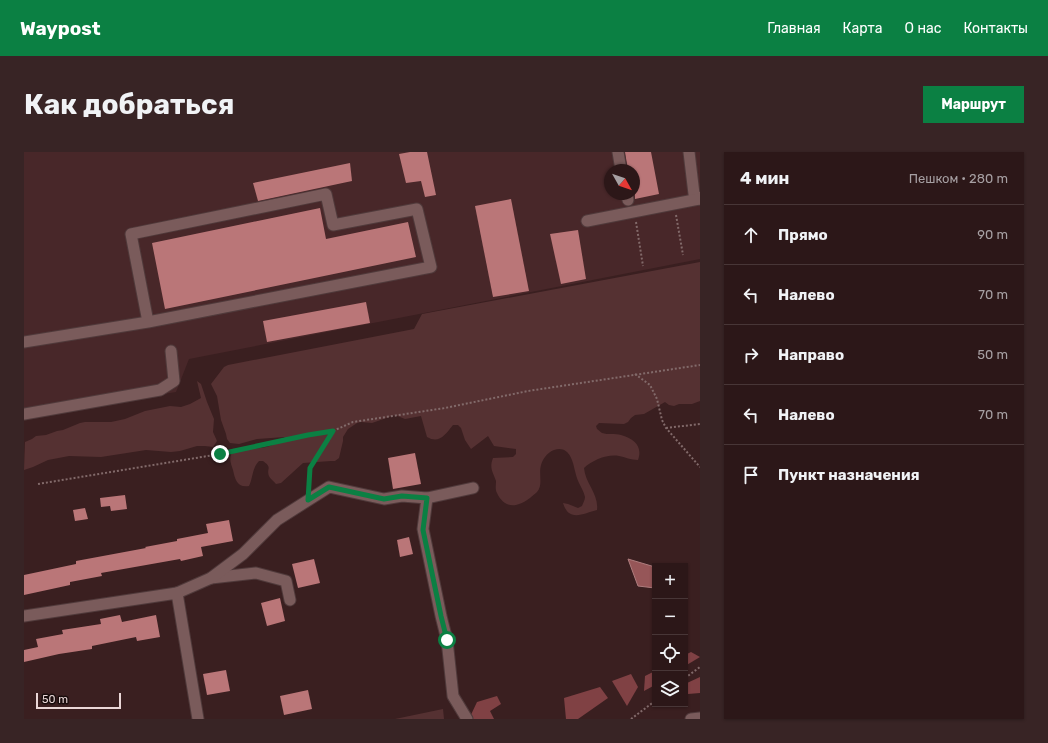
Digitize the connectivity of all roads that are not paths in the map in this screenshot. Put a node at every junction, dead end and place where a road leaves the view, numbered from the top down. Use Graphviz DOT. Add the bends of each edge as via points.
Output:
graph roads {
  1 [pos="618,152"];
  2 [pos="689,152"];
  3 [pos="620,164"];
  4 [pos="699,199"];
  5 [pos="587,221"];
  6 [pos="148,322"];
  7 [pos="24,342"];
  8 [pos="171,351"];
  9 [pos="24,414"];
  10 [pos="473,488"];
  11 [pos="427,498"];
  12 [pos="211,578"];
  13 [pos="177,593"];
  14 [pos="290,600"];
  15 [pos="24,616"];
  16 [pos="700,718"];
  17 [pos="198,719"];
  18 [pos="467,719"];
  19 [pos="691,719"];
  1 -- 3 [label="street"];
  2 -- 4 [label="street" via="694,194"];
  4 -- 5 [label="street"];
  6 -- 6 [label="street" via="431,266 417,210 333,225 326,194 131,234"];
  6 -- 7 [label="street"];
  8 -- 9 [label="street" via="174,381 160,390"];
  10 -- 11 [label="street"];
  11 -- 12 [label="street" via="402,496 384,499 329,487 277,520 243,554"];
  11 -- 18 [label="street" via="423,530 447,640 453,696"];
  12 -- 13 [label="street"];
  12 -- 14 [label="street" via="256,573 286,581"];
  13 -- 15 [label="street"];
  13 -- 17 [label="street"];
  16 -- 19 [label="street"];
}
